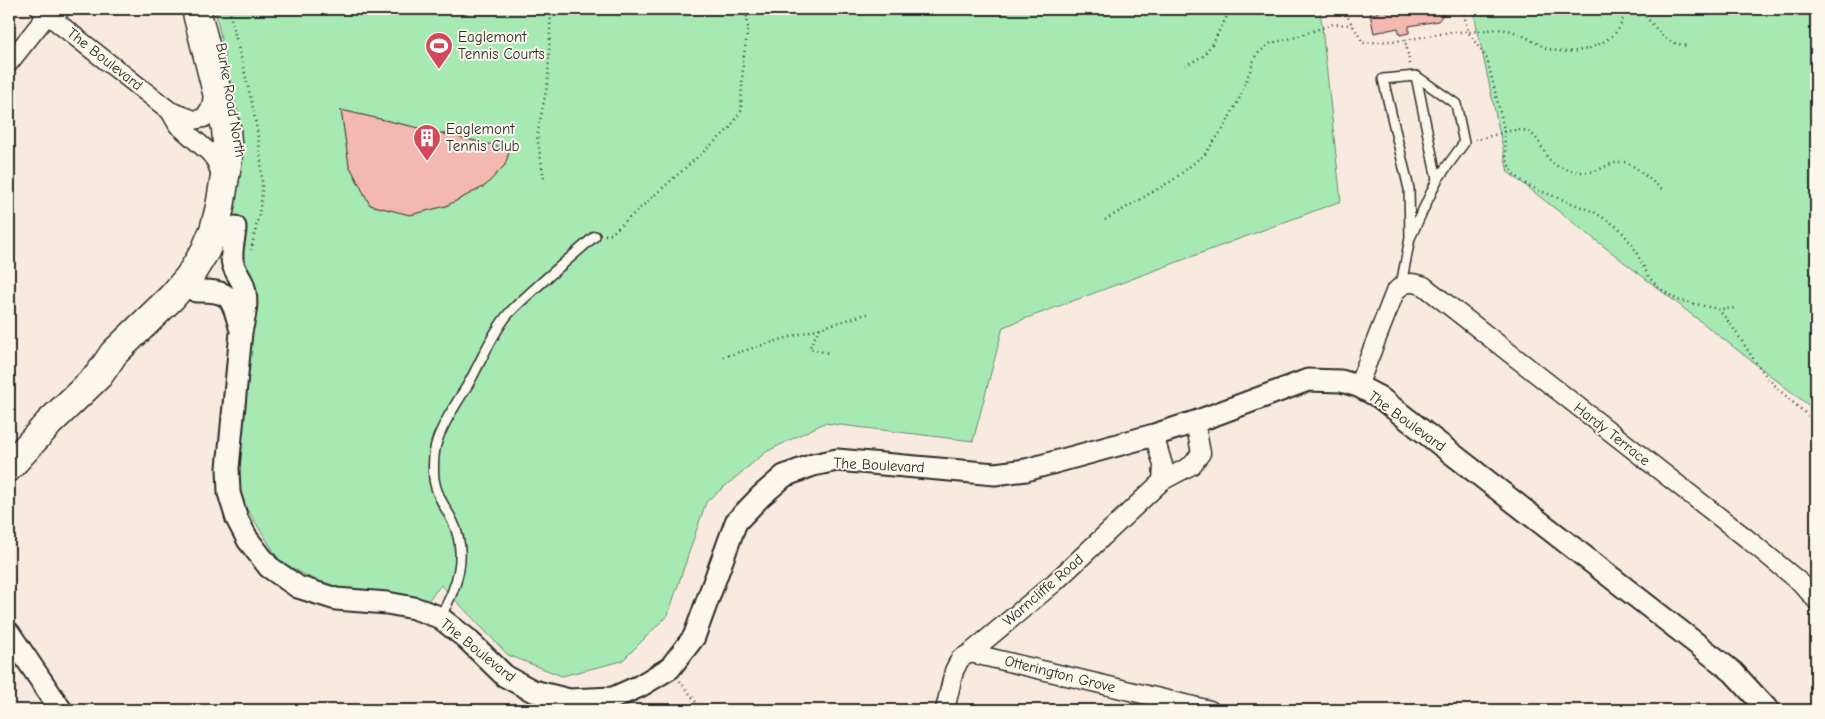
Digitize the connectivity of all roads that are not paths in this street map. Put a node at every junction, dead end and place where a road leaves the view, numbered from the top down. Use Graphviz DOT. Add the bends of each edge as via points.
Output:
graph roads {
  1 [pos="196,9"];
  2 [pos="213,9"];
  3 [pos="52,13"];
  4 [pos="9,63"];
  5 [pos="1413,72"];
  6 [pos="214,80"];
  7 [pos="170,111"];
  8 [pos="1437,180"];
  9 [pos="224,183"];
  10 [pos="235,227"];
  11 [pos="595,236"];
  12 [pos="1410,238"];
  13 [pos="1401,286"];
  14 [pos="196,290"];
  15 [pos="241,332"];
  16 [pos="99,375"];
  17 [pos="1358,386"];
  18 [pos="1195,422"];
  19 [pos="1154,435"];
  20 [pos="9,467"];
  21 [pos="1162,481"];
  22 [pos="1816,600"];
  23 [pos="439,618"];
  24 [pos="9,632"];
  25 [pos="970,652"];
  26 [pos="61,710"];
  27 [pos="945,710"];
  28 [pos="1210,710"];
  29 [pos="1768,710"];
  1 -- 6 [label="main road, Burke Road North"];
  2 -- 10 [label="main road, Burke Road North" via="243,155 241,196"];
  3 -- 4 [label="street"];
  3 -- 7 [label="street, The Boulevard"];
  5 -- 8 [label="lane"];
  5 -- 8 [label="lane" via="1456,104 1464,143"];
  5 -- 12 [label="lane" via="1383,79 1410,189"];
  6 -- 7 [label="street, The Boulevard" via="213,99 204,118 194,120"];
  6 -- 9 [label="main road, Burke Road North" via="226,128 228,158"];
  7 -- 9 [label="street, The Boulevard" via="178,125 216,160"];
  8 -- 12 [label="lane"];
  9 -- 16 [label="main road, Burke Road North" via="214,230 189,277 114,353"];
  10 -- 14 [label="main road, Burke Road North"];
  10 -- 15 [label="street, The Boulevard" via="233,265 246,295"];
  11 -- 23 [label="lane" via="509,314 437,441 434,481 438,496 453,522 459,541 460,561 452,596"];
  12 -- 13 [label="lane"];
  13 -- 17 [label="street" via="1390,300"];
  13 -- 22 [label="street, Hardy Terrace" via="1409,282 1424,286 1750,541 1801,583"];
  14 -- 15 [label="street, The Boulevard" via="224,294 233,303"];
  14 -- 16 [label="main road, Burke Road North" via="126,362"];
  15 -- 23 [label="street, The Boulevard" via="228,468 237,520 248,540 269,567 298,587 336,599 414,608"];
  16 -- 20 [label="main road, Burke Road North"];
  17 -- 18 [label="street, The Boulevard" via="1341,381 1308,380"];
  17 -- 29 [label="street, The Boulevard" via="1379,397 1733,672"];
  18 -- 19 [label="street, The Boulevard"];
  18 -- 21 [label="street, Warncliffe Road" via="1201,453 1192,465"];
  19 -- 21 [label="street" via="1162,465"];
  19 -- 23 [label="street, The Boulevard" via="1026,470 995,474 837,460 784,476 736,522 694,637 670,668 613,698 569,700 532,691 505,676 466,638"];
  21 -- 25 [label="street, Warncliffe Road" via="1054,583"];
  24 -- 26 [label="street"];
  25 -- 27 [label="street, Warncliffe Road" via="960,659 954,671"];
  25 -- 28 [label="street, Otterington Grove"];
}
